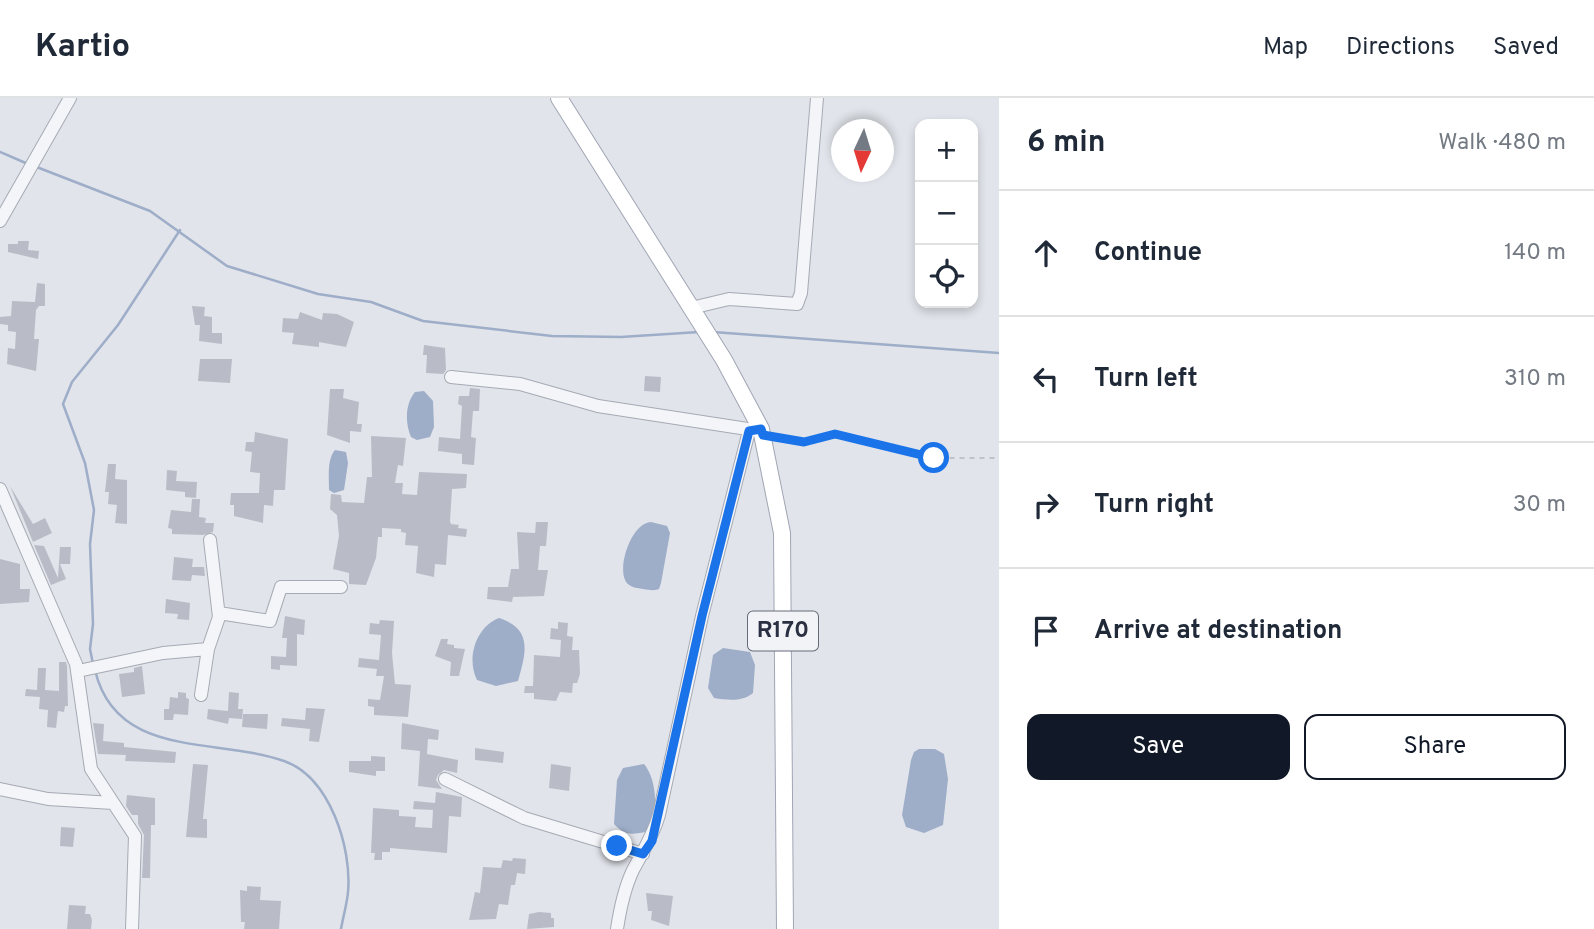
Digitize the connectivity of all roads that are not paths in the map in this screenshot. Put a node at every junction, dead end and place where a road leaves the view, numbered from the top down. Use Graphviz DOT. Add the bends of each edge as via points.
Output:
graph roads {
  1 [pos="70,98"];
  2 [pos="559,98"];
  3 [pos="817,98"];
  4 [pos="0,221"];
  5 [pos="695,315"];
  6 [pos="451,377"];
  7 [pos="758,432"];
  8 [pos="0,489"];
  9 [pos="210,540"];
  10 [pos="341,587"];
  11 [pos="219,613"];
  12 [pos="208,649"];
  13 [pos="81,671"];
  14 [pos="201,695"];
  15 [pos="445,779"];
  16 [pos="0,789"];
  17 [pos="113,803"];
  18 [pos="643,854"];
  19 [pos="132,929"];
  20 [pos="617,929"];
  21 [pos="785,929"];
  1 -- 4 [label="street"];
  2 -- 5 [label="main road, R170"];
  3 -- 5 [label="street" via="797,304 729,299"];
  5 -- 7 [label="main road, R170"];
  6 -- 7 [label="street" via="520,384 598,406"];
  7 -- 18 [label="street" via="702,616 659,815"];
  7 -- 21 [label="main road, R170" via="782,533"];
  8 -- 13 [label="street"];
  9 -- 11 [label="street"];
  10 -- 11 [label="street" via="281,587 270,621"];
  11 -- 12 [label="street"];
  12 -- 13 [label="street"];
  12 -- 14 [label="street"];
  13 -- 17 [label="street" via="91,769"];
  15 -- 18 [label="street" via="524,818"];
  16 -- 17 [label="street" via="48,799"];
  17 -- 19 [label="street" via="135,836"];
  18 -- 20 [label="street" via="622,899"];
}
